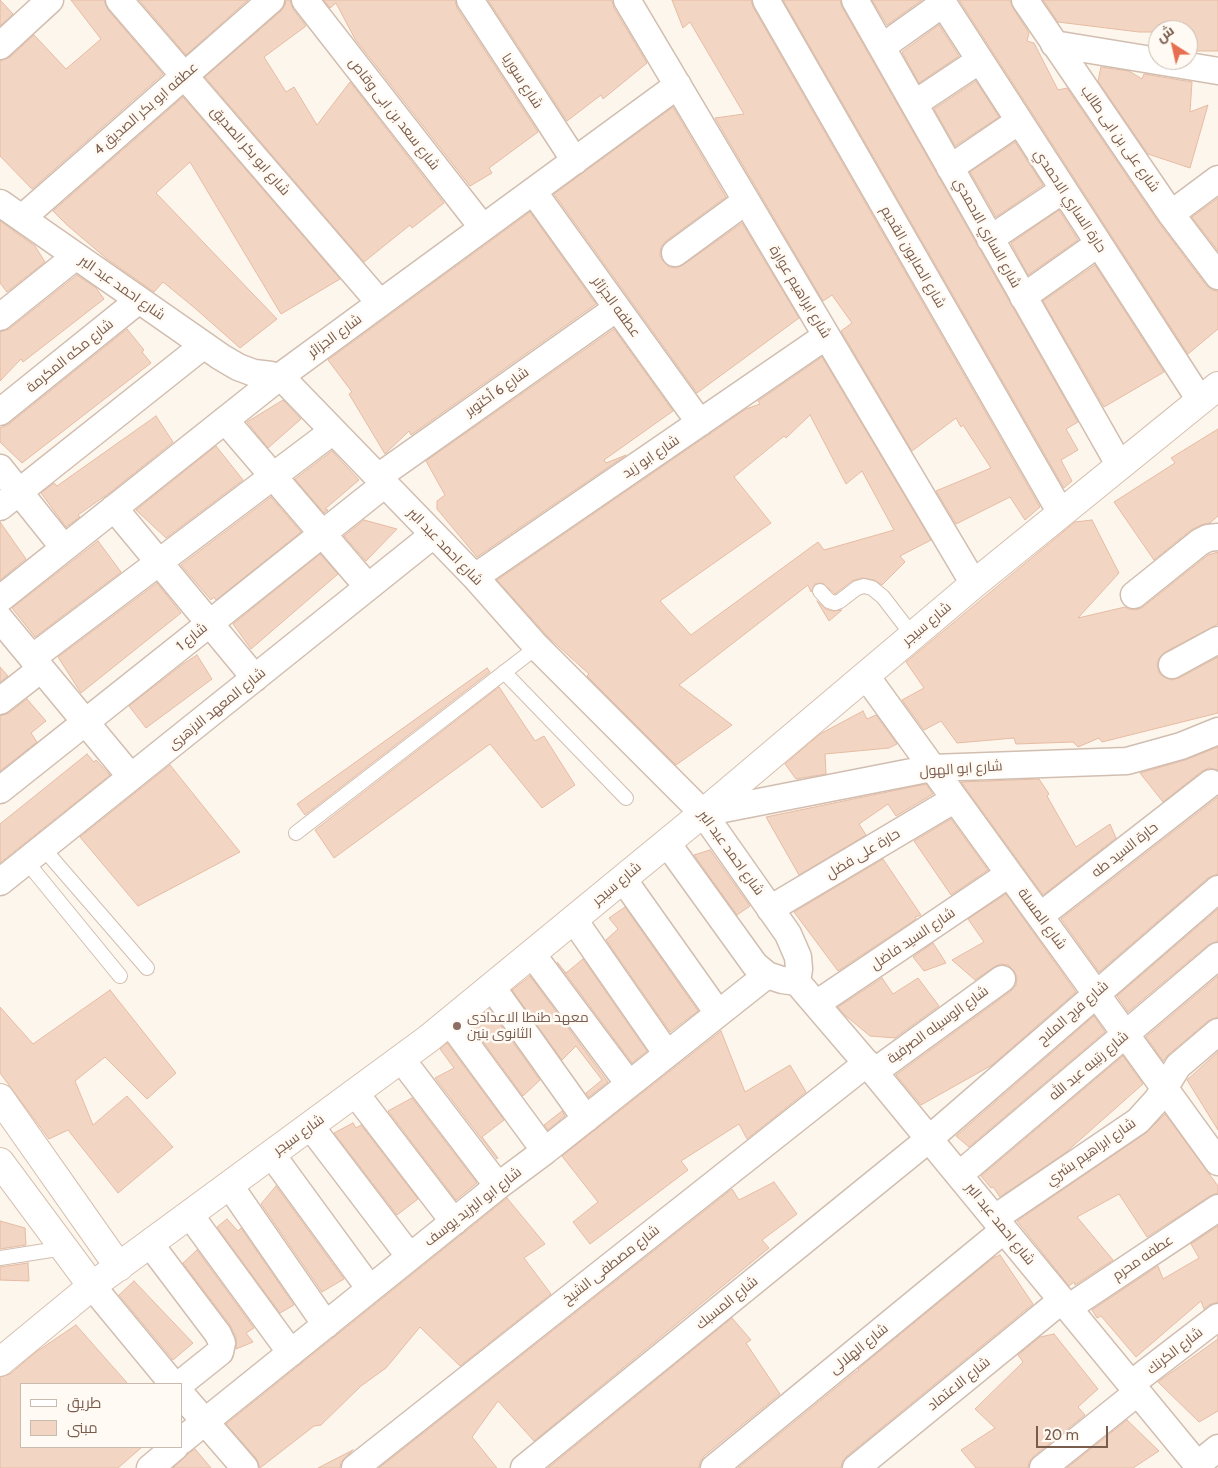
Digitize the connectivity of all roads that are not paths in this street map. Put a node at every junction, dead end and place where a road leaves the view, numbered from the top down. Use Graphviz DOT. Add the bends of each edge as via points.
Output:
graph roads {
  1 [pos="50,0"];
  2 [pos="119,0"];
  3 [pos="271,0"];
  4 [pos="305,0"];
  5 [pos="470,0"];
  6 [pos="627,0"];
  7 [pos="766,0"];
  8 [pos="855,0"];
  9 [pos="1025,0"];
  10 [pos="942,2"];
  11 [pos="1054,44"];
  12 [pos="0,46"];
  13 [pos="882,47"];
  14 [pos="980,60"];
  15 [pos="1218,71"];
  16 [pos="184,76"];
  17 [pos="678,85"];
  18 [pos="914,104"];
  19 [pos="1019,120"];
  20 [pos="575,161"];
  21 [pos="950,168"];
  22 [pos="1218,179"];
  23 [pos="1063,190"];
  24 [pos="533,192"];
  25 [pos="746,201"];
  26 [pos="0,203"];
  27 [pos="1171,214"];
  28 [pos="22,218"];
  29 [pos="483,228"];
  30 [pos="990,239"];
  31 [pos="1098,244"];
  32 [pos="675,253"];
  33 [pos="76,256"];
  34 [pos="1218,276"];
  35 [pos="1023,297"];
  36 [pos="139,300"];
  37 [pos="380,303"];
  38 [pos="617,308"];
  39 [pos="0,317"];
  40 [pos="826,336"];
  41 [pos="204,345"];
  42 [pos="278,378"];
  43 [pos="1209,393"];
  44 [pos="0,412"];
  45 [pos="225,420"];
  46 [pos="700,423"];
  47 [pos="333,431"];
  48 [pos="1120,466"];
  49 [pos="0,468"];
  50 [pos="274,476"];
  51 [pos="381,481"];
  52 [pos="10,499"];
  53 [pos="114,508"];
  54 [pos="1061,513"];
  55 [pos="323,533"];
  56 [pos="433,535"];
  57 [pos="1218,538"];
  58 [pos="64,548"];
  59 [pos="159,562"];
  60 [pos="475,577"];
  61 [pos="974,584"];
  62 [pos="368,587"];
  63 [pos="820,591"];
  64 [pos="1134,594"];
  65 [pos="0,599"];
  66 [pos="0,619"];
  67 [pos="210,623"];
  68 [pos="913,636"];
  69 [pos="1218,640"];
  70 [pos="537,646"];
  71 [pos="37,663"];
  72 [pos="1172,665"];
  73 [pos="504,672"];
  74 [pos="866,676"];
  75 [pos="255,678"];
  76 [pos="0,701"];
  77 [pos="86,722"];
  78 [pos="1218,731"];
  79 [pos="932,768"];
  80 [pos="132,777"];
  81 [pos="1211,783"];
  82 [pos="0,790"];
  83 [pos="626,798"];
  84 [pos="955,799"];
  85 [pos="703,813"];
  86 [pos="296,833"];
  87 [pos="667,843"];
  88 [pos="35,854"];
  89 [pos="1009,874"];
  90 [pos="623,879"];
  91 [pos="0,882"];
  92 [pos="1218,889"];
  93 [pos="770,909"];
  94 [pos="1040,916"];
  95 [pos="574,920"];
  96 [pos="532,954"];
  97 [pos="1218,956"];
  98 [pos="147,968"];
  99 [pos="767,975"];
  100 [pos="120,976"];
  101 [pos="1002,979"];
  102 [pos="797,982"];
  103 [pos="492,987"];
  104 [pos="1096,993"];
  105 [pos="816,1004"];
  106 [pos="718,1013"];
  107 [pos="450,1022"];
  108 [pos="1218,1032"];
  109 [pos="1126,1034"];
  110 [pos="667,1054"];
  111 [pos="402,1060"];
  112 [pos="870,1067"];
  113 [pos="629,1084"];
  114 [pos="1164,1087"];
  115 [pos="356,1094"];
  116 [pos="0,1098"];
  117 [pos="586,1119"];
  118 [pos="311,1126"];
  119 [pos="929,1139"];
  120 [pos="545,1151"];
  121 [pos="272,1156"];
  122 [pos="1216,1156"];
  123 [pos="0,1162"];
  124 [pos="960,1175"];
  125 [pos="230,1186"];
  126 [pos="498,1186"];
  127 [pos="1218,1208"];
  128 [pos="190,1215"];
  129 [pos="454,1222"];
  130 [pos="999,1224"];
  131 [pos="150,1244"];
  132 [pos="64,1248"];
  133 [pos="410,1257"];
  134 [pos="0,1258"];
  135 [pos="120,1266"];
  136 [pos="92,1286"];
  137 [pos="370,1290"];
  138 [pos="1065,1304"];
  139 [pos="1218,1317"];
  140 [pos="326,1325"];
  141 [pos="291,1352"];
  142 [pos="0,1362"];
  143 [pos="172,1383"];
  144 [pos="181,1383"];
  145 [pos="1134,1388"];
  146 [pos="182,1395"];
  147 [pos="205,1421"];
  148 [pos="182,1440"];
  149 [pos="174,1448"];
  150 [pos="1218,1448"];
  151 [pos="1199,1466"];
  152 [pos="150,1468"];
  153 [pos="245,1468"];
  154 [pos="355,1468"];
  155 [pos="524,1468"];
  156 [pos="714,1468"];
  157 [pos="856,1468"];
  158 [pos="1043,1468"];
  1 -- 12 [label="street"];
  2 -- 16 [label="street, شارع ابو بكر الصديق"];
  3 -- 16 [label="street, عطفه ابو بكر الصديق 4"];
  4 -- 29 [label="street, شارع سعد بن ابى وقاص"];
  5 -- 20 [label="street, شارع سوريا"];
  6 -- 17 [label="street, شارع ابراهيم عوارة"];
  7 -- 54 [label="street, شارع الصابون القديم"];
  8 -- 13 [label="street, شارع الساري الاحمدي"];
  9 -- 11 [label="street, شارع على بن ابى طالب"];
  10 -- 13 [label="street"];
  10 -- 14 [label="street, حارة الساري الاحمدي"];
  11 -- 15 [label="street"];
  11 -- 27 [label="street, شارع على بن ابى طالب"];
  13 -- 18 [label="street, شارع الساري الاحمدي"];
  14 -- 18 [label="street"];
  14 -- 19 [label="street, حارة الساري الاحمدي"];
  16 -- 28 [label="street, عطفه ابو بكر الصديق 4"];
  16 -- 37 [label="street, شارع ابو بكر الصديق"];
  17 -- 20 [label="street, شارع الجزائر"];
  17 -- 25 [label="street, شارع ابراهيم عوارة"];
  18 -- 21 [label="street, شارع الساري الاحمدي"];
  19 -- 21 [label="street"];
  19 -- 23 [label="street, حارة الساري الاحمدي"];
  20 -- 24 [label="street, شارع الجزائر"];
  21 -- 30 [label="street, شارع الساري الاحمدي"];
  22 -- 27 [label="street"];
  23 -- 30 [label="street"];
  23 -- 31 [label="street, حارة الساري الاحمدي"];
  24 -- 29 [label="street, شارع الجزائر"];
  24 -- 38 [label="street, عطفه الجزائر"];
  25 -- 32 [label="street"];
  25 -- 40 [label="street, شارع ابراهيم عوارة"];
  26 -- 28 [label="street, شارع احمد عبد البر"];
  27 -- 34 [label="street, شارع على بن ابى طالب"];
  28 -- 33 [label="street, شارع احمد عبد البر"];
  29 -- 37 [label="street, شارع الجزائر"];
  30 -- 35 [label="street, شارع الساري الاحمدي"];
  31 -- 35 [label="street"];
  31 -- 43 [label="street, حارة الساري الاحمدي"];
  33 -- 36 [label="street, شارع احمد عبد البر"];
  33 -- 39 [label="street"];
  35 -- 48 [label="street, شارع الساري الاحمدي"];
  36 -- 41 [label="street, شارع احمد عبد البر"];
  36 -- 44 [label="street, شارع مكه المكرمة"];
  37 -- 42 [label="street, شارع الجزائر"];
  38 -- 46 [label="street, عطفه الجزائر"];
  38 -- 51 [label="street, شارع 6 أكتوبر"];
  40 -- 46 [label="street, شارع ابو زيد"];
  40 -- 61 [label="street, شارع ابراهيم عوارة"];
  41 -- 42 [label="street, شارع احمد عبد البر" via="238,367"];
  41 -- 52 [label="street"];
  42 -- 45 [label="street, شارع الجزائر"];
  42 -- 47 [label="street, شارع احمد عبد البر" via="286,382"];
  43 -- 48 [label="main road, شارع سيجر"];
  45 -- 50 [label="street"];
  45 -- 53 [label="street, شارع الجزائر"];
  46 -- 60 [label="street, شارع ابو زيد"];
  47 -- 50 [label="street"];
  47 -- 51 [label="street, شارع احمد عبد البر"];
  48 -- 54 [label="main road, شارع سيجر"];
  49 -- 52 [label="street"];
  50 -- 55 [label="street"];
  50 -- 59 [label="street"];
  51 -- 55 [label="street, شارع 1"];
  51 -- 56 [label="street, شارع احمد عبد البر"];
  52 -- 58 [label="street"];
  53 -- 58 [label="street, شارع الجزائر"];
  53 -- 59 [label="street"];
  54 -- 61 [label="main road, شارع سيجر"];
  55 -- 62 [label="street"];
  55 -- 67 [label="street, شارع 1"];
  56 -- 60 [label="street, شارع احمد عبد البر"];
  56 -- 62 [label="street, شارع المعهد الازهرى"];
  57 -- 64 [label="street" via="1200,542"];
  58 -- 65 [label="street, شارع الجزائر"];
  59 -- 67 [label="street"];
  59 -- 71 [label="street"];
  60 -- 70 [label="street, شارع احمد عبد البر"];
  61 -- 68 [label="main road, شارع سيجر"];
  62 -- 75 [label="street, شارع المعهد الازهرى"];
  63 -- 68 [label="lane" via="835,603 857,588 872,588"];
  66 -- 71 [label="street"];
  67 -- 75 [label="street"];
  67 -- 77 [label="street, شارع 1"];
  68 -- 74 [label="main road, شارع سيجر"];
  69 -- 72 [label="street"];
  70 -- 73 [label="lane"];
  70 -- 85 [label="street, شارع احمد عبد البر"];
  71 -- 76 [label="street"];
  71 -- 77 [label="street"];
  73 -- 83 [label="lane"];
  73 -- 86 [label="lane"];
  74 -- 79 [label="street, شارع المسلة"];
  74 -- 85 [label="main road, شارع سيجر"];
  75 -- 80 [label="street, شارع المعهد الازهرى"];
  77 -- 80 [label="street"];
  77 -- 82 [label="street, شارع 1"];
  78 -- 79 [label="street, شارع ابو الهول" via="1181,746 1127,761"];
  79 -- 84 [label="street, شارع المسلة"];
  79 -- 85 [label="street, شارع ابو الهول"];
  80 -- 88 [label="street, شارع المعهد الازهرى"];
  81 -- 94 [label="street, حارة السيد طه"];
  84 -- 89 [label="street, شارع المسلة"];
  84 -- 93 [label="street, حارة على فضل"];
  85 -- 87 [label="main road, شارع سيجر"];
  85 -- 93 [label="street, شارع احمد عبد البر"];
  87 -- 90 [label="main road, شارع سيجر"];
  87 -- 99 [label="street" via="756,965"];
  88 -- 91 [label="street, شارع المعهد الازهرى"];
  88 -- 98 [label="lane"];
  88 -- 100 [label="lane"];
  89 -- 94 [label="street, شارع المسلة"];
  89 -- 105 [label="street, شارع السيد فاضل"];
  90 -- 95 [label="main road, شارع سيجر"];
  90 -- 106 [label="street"];
  92 -- 104 [label="street, شارع فرج الملاح"];
  93 -- 102 [label="street, شارع احمد عبد البر" via="788,934 798,957"];
  94 -- 104 [label="street, شارع المسلة"];
  95 -- 96 [label="main road, شارع سيجر"];
  95 -- 110 [label="street"];
  96 -- 103 [label="main road, شارع سيجر"];
  96 -- 113 [label="street"];
  97 -- 109 [label="street, شارع رتيبه عبد الله"];
  99 -- 102 [label="street"];
  99 -- 106 [label="street, شارع ابو اليزيد يوسف"];
  101 -- 112 [label="street, شارع الوسيله الصرفية"];
  102 -- 105 [label="street, شارع احمد عبد البر"];
  103 -- 107 [label="main road, شارع سيجر"];
  103 -- 117 [label="street"];
  104 -- 109 [label="street, شارع المسلة"];
  104 -- 119 [label="street, شارع فرج الملاح"];
  105 -- 112 [label="street, شارع احمد عبد البر"];
  106 -- 110 [label="street, شارع ابو اليزيد يوسف"];
  107 -- 111 [label="main road, شارع سيجر"];
  107 -- 120 [label="street"];
  108 -- 114 [label="street, شارع ابراهيم بشري" via="1178,1066"];
  109 -- 114 [label="street, شارع المسلة"];
  109 -- 124 [label="street, شارع رتيبه عبد الله"];
  110 -- 113 [label="street, شارع ابو اليزيد يوسف"];
  111 -- 115 [label="main road, شارع سيجر"];
  111 -- 126 [label="street"];
  112 -- 119 [label="street, شارع احمد عبد البر"];
  112 -- 154 [label="street, شارع مصطفى الشيخ"];
  113 -- 117 [label="street, شارع ابو اليزيد يوسف"];
  114 -- 122 [label="street, شارع المسلة"];
  114 -- 130 [label="street, شارع ابراهيم بشري" via="1138,1121"];
  115 -- 118 [label="main road, شارع سيجر"];
  115 -- 129 [label="street"];
  116 -- 135 [label="main road"];
  117 -- 120 [label="street, شارع ابو اليزيد يوسف"];
  118 -- 121 [label="main road, شارع سيجر"];
  118 -- 133 [label="street"];
  119 -- 124 [label="street, شارع احمد عبد البر"];
  119 -- 155 [label="street, شارع المسبك"];
  120 -- 126 [label="street, شارع ابو اليزيد يوسف"];
  121 -- 125 [label="main road, شارع سيجر"];
  121 -- 137 [label="street"];
  123 -- 132 [label="main road"];
  124 -- 130 [label="street, شارع احمد عبد البر"];
  125 -- 128 [label="main road, شارع سيجر"];
  125 -- 140 [label="street"];
  126 -- 129 [label="street, شارع ابو اليزيد يوسف"];
  127 -- 138 [label="street, عطفه محرم"];
  128 -- 131 [label="main road, شارع سيجر"];
  128 -- 141 [label="street"];
  129 -- 133 [label="street, شارع ابو اليزيد يوسف"];
  130 -- 138 [label="street, شارع احمد عبد البر"];
  130 -- 156 [label="street, شارع الهلالى"];
  131 -- 135 [label="main road, شارع سيجر"];
  131 -- 144 [label="street" via="222,1343 220,1352"];
  132 -- 134 [label="lane"];
  132 -- 136 [label="main road"];
  133 -- 137 [label="street, شارع ابو اليزيد يوسف"];
  135 -- 136 [label="main road, شارع سيجر"];
  136 -- 142 [label="main road, شارع سيجر"];
  136 -- 143 [label="street"];
  137 -- 140 [label="street, شارع ابو اليزيد يوسف"];
  138 -- 145 [label="street, شارع احمد عبد البر"];
  138 -- 157 [label="street, شارع الاعتماد"];
  139 -- 145 [label="street, شارع الكرنك"];
  140 -- 141 [label="street, شارع ابو اليزيد يوسف"];
  141 -- 147 [label="street, شارع ابو اليزيد يوسف"];
  145 -- 151 [label="street, شارع احمد عبد البر"];
  145 -- 158 [label="street, شارع الكرنك"];
  146 -- 147 [label="street"];
  147 -- 148 [label="street, شارع ابو اليزيد يوسف"];
  147 -- 153 [label="street"];
  149 -- 152 [label="street"];
  150 -- 151 [label="street"];
}
